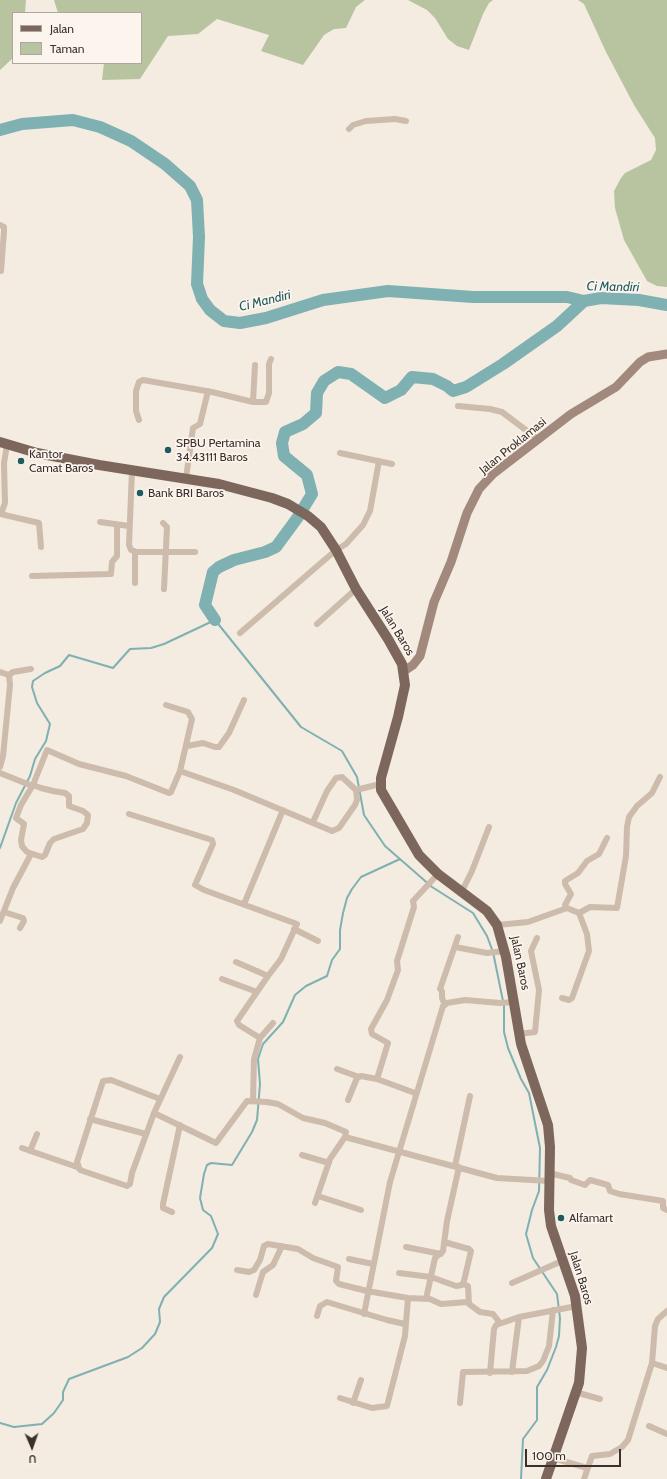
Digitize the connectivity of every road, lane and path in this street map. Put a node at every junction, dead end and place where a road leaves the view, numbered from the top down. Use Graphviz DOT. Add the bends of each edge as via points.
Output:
graph roads {
  1 [pos="406,121"];
  2 [pos="349,129"];
  3 [pos="0,225"];
  4 [pos="1,271"];
  5 [pos="667,354"];
  6 [pos="271,359"];
  7 [pos="255,365"];
  8 [pos="208,391"];
  9 [pos="253,402"];
  10 [pos="458,406"];
  11 [pos="139,420"];
  12 [pos="539,440"];
  13 [pos="4,444"];
  14 [pos="340,453"];
  15 [pos="379,461"];
  16 [pos="392,464"];
  17 [pos="132,470"];
  18 [pos="3,477"];
  19 [pos="186,478"];
  20 [pos="0,514"];
  21 [pos="100,522"];
  22 [pos="163,523"];
  23 [pos="118,525"];
  24 [pos="129,526"];
  25 [pos="41,547"];
  26 [pos="336,550"];
  27 [pos="135,552"];
  28 [pos="166,552"];
  29 [pos="195,552"];
  30 [pos="32,576"];
  31 [pos="134,583"];
  32 [pos="164,589"];
  33 [pos="356,589"];
  34 [pos="316,624"];
  35 [pos="240,633"];
  36 [pos="32,670"];
  37 [pos="404,671"];
  38 [pos="0,672"];
  39 [pos="9,675"];
  40 [pos="244,700"];
  41 [pos="166,705"];
  42 [pos="187,746"];
  43 [pos="0,767"];
  44 [pos="180,771"];
  45 [pos="0,773"];
  46 [pos="660,777"];
  47 [pos="28,784"];
  48 [pos="380,784"];
  49 [pos="359,789"];
  50 [pos="283,810"];
  51 [pos="129,814"];
  52 [pos="314,822"];
  53 [pos="489,827"];
  54 [pos="607,838"];
  55 [pos="31,854"];
  56 [pos="435,877"];
  57 [pos="462,891"];
  58 [pos="244,904"];
  59 [pos="567,908"];
  60 [pos="4,912"];
  61 [pos="579,913"];
  62 [pos="0,921"];
  63 [pos="497,925"];
  64 [pos="20,928"];
  65 [pos="294,929"];
  66 [pos="458,937"];
  67 [pos="537,938"];
  68 [pos="318,942"];
  69 [pos="455,947"];
  70 [pos="497,952"];
  71 [pos="236,962"];
  72 [pos="268,976"];
  73 [pos="222,979"];
  74 [pos="257,992"];
  75 [pos="562,998"];
  76 [pos="511,1002"];
  77 [pos="445,1005"];
  78 [pos="272,1022"];
  79 [pos="519,1034"];
  80 [pos="260,1038"];
  81 [pos="180,1056"];
  82 [pos="338,1069"];
  83 [pos="359,1076"];
  84 [pos="377,1079"];
  85 [pos="415,1093"];
  86 [pos="470,1096"];
  87 [pos="160,1099"];
  88 [pos="348,1100"];
  89 [pos="255,1101"];
  90 [pos="154,1113"];
  91 [pos="90,1119"];
  92 [pos="180,1125"];
  93 [pos="37,1134"];
  94 [pos="146,1134"];
  95 [pos="345,1137"];
  96 [pos="22,1148"];
  97 [pos="30,1150"];
  98 [pos="399,1152"];
  99 [pos="302,1155"];
  100 [pos="329,1163"];
  101 [pos="78,1167"];
  102 [pos="457,1167"];
  103 [pos="547,1178"];
  104 [pos="318,1196"];
  105 [pos="315,1203"];
  106 [pos="361,1210"];
  107 [pos="667,1210"];
  108 [pos="172,1212"];
  109 [pos="444,1242"];
  110 [pos="282,1246"];
  111 [pos="406,1247"];
  112 [pos="441,1254"];
  113 [pos="349,1259"];
  114 [pos="562,1261"];
  115 [pos="373,1264"];
  116 [pos="237,1270"];
  117 [pos="399,1273"];
  118 [pos="431,1277"];
  119 [pos="512,1283"];
  120 [pos="463,1284"];
  121 [pos="367,1291"];
  122 [pos="256,1295"];
  123 [pos="408,1298"];
  124 [pos="426,1299"];
  125 [pos="467,1302"];
  126 [pos="577,1306"];
  127 [pos="554,1310"];
  128 [pos="667,1310"];
  129 [pos="364,1314"];
  130 [pos="317,1316"];
  131 [pos="520,1317"];
  132 [pos="500,1323"];
  133 [pos="405,1324"];
  134 [pos="652,1363"];
  135 [pos="667,1368"];
  136 [pos="512,1372"];
  137 [pos="490,1373"];
  138 [pos="360,1380"];
  139 [pos="575,1392"];
  140 [pos="340,1398"];
  141 [pos="600,1399"];
  142 [pos="353,1403"];
  143 [pos="460,1403"];
  144 [pos="648,1426"];
  145 [pos="667,1434"];
  146 [pos="553,1458"];
  147 [pos="587,1468"];
  148 [pos="546,1479"];
  149 [pos="584,1479"];
  1 -- 2 [label="street" via="366,121"];
  3 -- 4 [label="street" via="4,227"];
  5 -- 12 [label="street, Jalan Proklamasi" via="652,356 640,362 616,387 572,414"];
  6 -- 9 [label="street" via="268,364 268,399 266,402"];
  7 -- 9 [label="street"];
  8 -- 9 [label="street"];
  8 -- 11 [label="street" via="141,380 136,392 136,411"];
  8 -- 19 [label="street" via="200,424 193,428"];
  10 -- 12 [label="street" via="490,408 502,412"];
  12 -- 37 [label="street, Jalan Proklamasi" via="493,474 479,489 434,602 420,656"];
  13 -- 17 [label="main road" via="36,453"];
  13 -- 18 [label="street"];
  14 -- 15 [label="street"];
  15 -- 16 [label="street"];
  15 -- 26 [label="street" via="370,511 352,538"];
  17 -- 19 [label="main road"];
  17 -- 24 [label="street"];
  18 -- 20 [label="street" via="5,502"];
  19 -- 26 [label="main road, Jalan Baros" via="252,492 288,504 321,526"];
  20 -- 25 [label="street" via="39,523"];
  21 -- 23 [label="street"];
  22 -- 28 [label="street" via="167,525"];
  23 -- 24 [label="street"];
  23 -- 30 [label="street" via="117,556 112,561 111,574"];
  24 -- 27 [label="street" via="129,547"];
  26 -- 33 [label="main road, Jalan Baros"];
  26 -- 35 [label="street"];
  27 -- 28 [label="street"];
  27 -- 31 [label="street"];
  28 -- 29 [label="street"];
  28 -- 32 [label="street"];
  33 -- 34 [label="street"];
  33 -- 37 [label="main road, Jalan Baros" via="388,639"];
  36 -- 39 [label="street" via="13,672"];
  37 -- 48 [label="main road, Jalan Baros" via="402,700"];
  38 -- 39 [label="street"];
  39 -- 43 [label="street"];
  40 -- 42 [label="street" via="229,733 219,747 203,743"];
  41 -- 42 [label="street" via="188,712 191,716 192,724"];
  42 -- 44 [label="street"];
  44 -- 47 [label="street" via="169,793 126,776 79,764 47,750"];
  44 -- 50 [label="street"];
  45 -- 47 [label="street"];
  46 -- 61 [label="street" via="652,793 629,817 618,907 590,906"];
  47 -- 55 [label="street" via="16,818 24,824 22,846"];
  47 -- 55 [label="street" via="68,794 68,805 86,813 88,819 83,829 53,840 44,856"];
  48 -- 49 [label="street"];
  48 -- 56 [label="main road, Jalan Baros" via="383,794"];
  49 -- 52 [label="street" via="355,806 336,830 332,831"];
  49 -- 52 [label="street" via="342,778 336,778 327,791"];
  50 -- 52 [label="street"];
  50 -- 58 [label="street"];
  51 -- 58 [label="street" via="212,840 213,844 195,885"];
  53 -- 57 [label="street"];
  54 -- 59 [label="street" via="599,854 587,860 578,873 565,880 570,894 565,905"];
  55 -- 60 [label="street"];
  56 -- 57 [label="main road, Jalan Baros"];
  56 -- 84 [label="street" via="413,901 414,907 398,958 398,970 387,1000 371,1029 372,1034 388,1043"];
  57 -- 63 [label="main road, Jalan Baros" via="487,911"];
  58 -- 65 [label="street" via="297,924"];
  59 -- 61 [label="street"];
  59 -- 63 [label="street" via="528,922"];
  60 -- 62 [label="street"];
  60 -- 64 [label="street" via="23,918"];
  61 -- 75 [label="street" via="589,951 572,998"];
  63 -- 70 [label="main road, Jalan Baros"];
  65 -- 68 [label="street"];
  65 -- 72 [label="street" via="281,960"];
  66 -- 69 [label="street"];
  67 -- 79 [label="street" via="531,952 539,990 535,1032"];
  69 -- 70 [label="street"];
  69 -- 77 [label="street" via="440,990"];
  70 -- 76 [label="main road, Jalan Baros"];
  71 -- 72 [label="street"];
  72 -- 74 [label="street"];
  73 -- 74 [label="street"];
  74 -- 80 [label="street" via="237,1023"];
  76 -- 77 [label="street" via="465,1000"];
  76 -- 79 [label="main road, Jalan Baros"];
  77 -- 85 [label="street"];
  78 -- 80 [label="street"];
  79 -- 103 [label="main road, Jalan Baros" via="548,1125"];
  80 -- 89 [label="street" via="254,1059"];
  81 -- 87 [label="street"];
  82 -- 83 [label="street"];
  83 -- 84 [label="street"];
  83 -- 88 [label="street"];
  84 -- 85 [label="street"];
  85 -- 98 [label="street"];
  86 -- 102 [label="street"];
  87 -- 90 [label="street"];
  87 -- 91 [label="street" via="107,1079 100,1086"];
  89 -- 92 [label="street" via="245,1102 216,1143"];
  89 -- 95 [label="street" via="278,1104 304,1118 343,1129 346,1132"];
  90 -- 92 [label="street"];
  90 -- 94 [label="street"];
  91 -- 94 [label="street"];
  91 -- 101 [label="street" via="77,1162"];
  92 -- 108 [label="street" via="163,1204 163,1208"];
  93 -- 97 [label="street"];
  94 -- 101 [label="street" via="130,1184 127,1186 80,1170"];
  95 -- 98 [label="street"];
  95 -- 100 [label="street" via="332,1154"];
  96 -- 97 [label="street"];
  97 -- 101 [label="street"];
  98 -- 102 [label="street"];
  98 -- 115 [label="street"];
  99 -- 100 [label="street"];
  100 -- 104 [label="street"];
  102 -- 103 [label="street" via="497,1178"];
  102 -- 109 [label="street"];
  103 -- 107 [label="street" via="570,1178 585,1185 590,1180 608,1185 610,1191 619,1194 663,1201 663,1208"];
  103 -- 114 [label="main road, Jalan Baros" via="551,1226"];
  104 -- 105 [label="street"];
  104 -- 106 [label="street"];
  109 -- 112 [label="street"];
  109 -- 120 [label="street" via="470,1250"];
  110 -- 116 [label="street" via="265,1245 254,1270"];
  110 -- 121 [label="street" via="302,1250 313,1258 338,1267 337,1283"];
  110 -- 122 [label="street" via="273,1265 263,1272"];
  111 -- 112 [label="street"];
  112 -- 118 [label="street" via="435,1258"];
  113 -- 115 [label="street"];
  114 -- 119 [label="street"];
  114 -- 126 [label="main road, Jalan Baros"];
  115 -- 121 [label="street"];
  117 -- 118 [label="street"];
  118 -- 120 [label="street" via="456,1286"];
  118 -- 124 [label="street"];
  120 -- 125 [label="street" via="468,1286"];
  121 -- 123 [label="street"];
  121 -- 129 [label="street"];
  123 -- 124 [label="street"];
  123 -- 133 [label="street"];
  124 -- 125 [label="street" via="443,1304"];
  125 -- 132 [label="street" via="478,1311 493,1314"];
  126 -- 127 [label="street"];
  126 -- 139 [label="main road, Jalan Baros" via="582,1348 581,1369"];
  127 -- 131 [label="street"];
  127 -- 136 [label="street" via="549,1346 543,1361 533,1370"];
  128 -- 134 [label="street" via="655,1326"];
  129 -- 130 [label="street" via="327,1302 320,1306"];
  129 -- 133 [label="street"];
  131 -- 132 [label="street"];
  131 -- 136 [label="street"];
  132 -- 137 [label="street" via="494,1329"];
  133 -- 142 [label="street" via="398,1367 387,1406 372,1408"];
  134 -- 135 [label="street"];
  134 -- 147 [label="street" via="628,1440 614,1452 592,1456"];
  136 -- 137 [label="street"];
  137 -- 143 [label="street" via="462,1373"];
  138 -- 142 [label="street"];
  139 -- 141 [label="street"];
  139 -- 146 [label="main road, Jalan Baros"];
  140 -- 142 [label="street"];
  144 -- 145 [label="street"];
  146 -- 147 [label="street"];
  146 -- 148 [label="main road, Jalan Baros"];
  147 -- 149 [label="street"];
}
